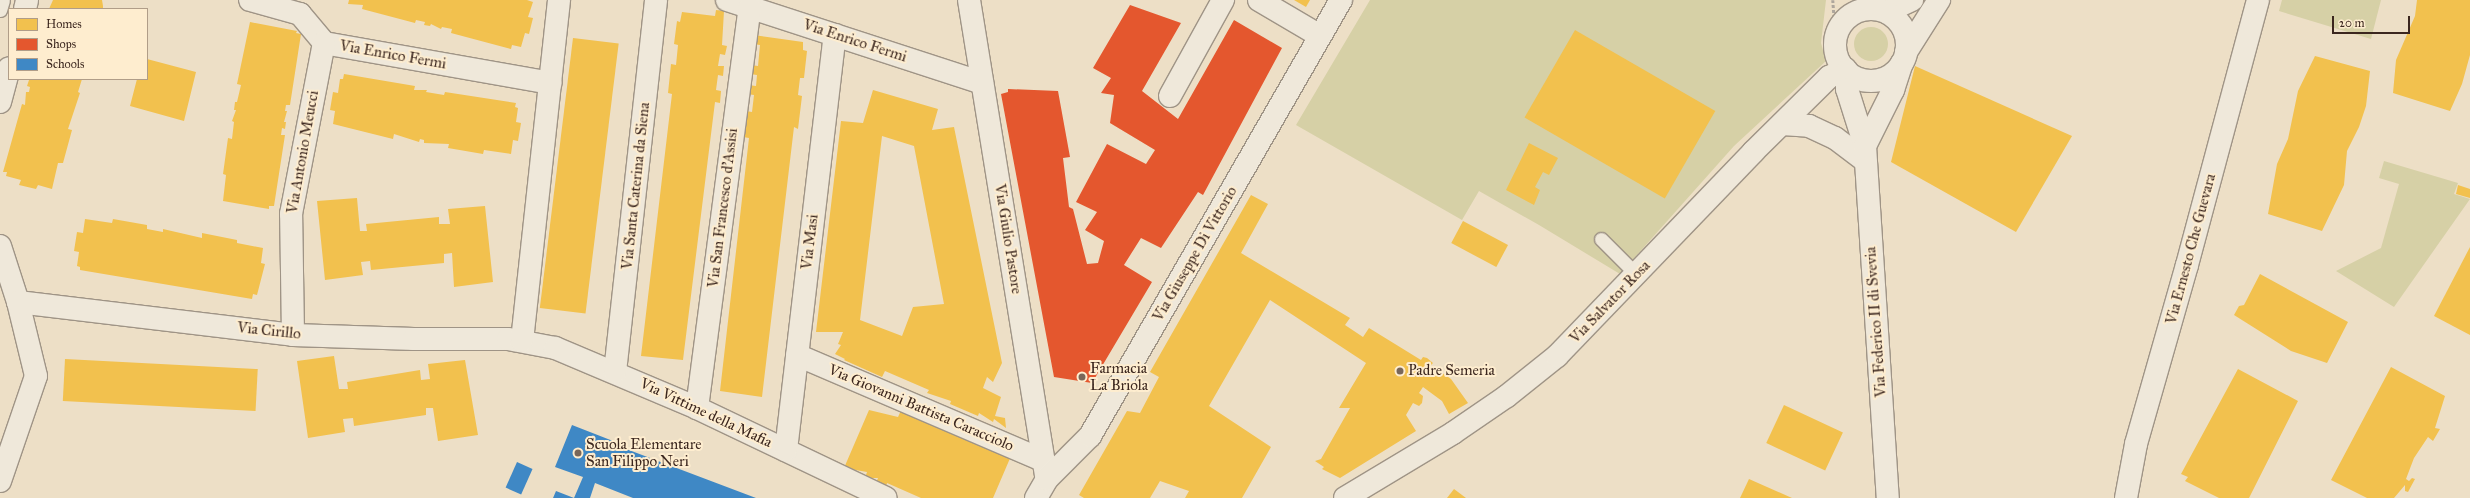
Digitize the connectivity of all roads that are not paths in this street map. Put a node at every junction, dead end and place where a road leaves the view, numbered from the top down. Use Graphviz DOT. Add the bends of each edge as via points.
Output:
graph roads {
  1 [pos="3,0"];
  2 [pos="250,0"];
  3 [pos="559,0"];
  4 [pos="656,0"];
  5 [pos="727,0"];
  6 [pos="968,0"];
  7 [pos="1223,0"];
  8 [pos="1259,0"];
  9 [pos="1341,0"];
  10 [pos="1842,0"];
  11 [pos="1912,0"];
  12 [pos="1939,0"];
  13 [pos="2258,0"];
  14 [pos="750,7"];
  15 [pos="1879,7"];
  16 [pos="0,10"];
  17 [pos="1839,30"];
  18 [pos="835,35"];
  19 [pos="1320,36"];
  20 [pos="324,43"];
  21 [pos="1904,58"];
  22 [pos="1846,70"];
  23 [pos="8,72"];
  24 [pos="550,83"];
  25 [pos="982,83"];
  26 [pos="1170,96"];
  27 [pos="0,102"];
  28 [pos="1782,124"];
  29 [pos="1865,154"];
  30 [pos="1601,239"];
  31 [pos="0,246"];
  32 [pos="1638,274"];
  33 [pos="18,302"];
  34 [pos="293,335"];
  35 [pos="522,341"];
  36 [pos="797,355"];
  37 [pos="615,372"];
  38 [pos="697,408"];
  39 [pos="786,450"];
  40 [pos="1046,470"];
  41 [pos="0,481"];
  42 [pos="886,498"];
  43 [pos="1036,498"];
  44 [pos="1345,498"];
  45 [pos="1888,498"];
  46 [pos="2126,498"];
  1 -- 16 [label="lane"];
  2 -- 20 [label="street, Via Enrico Fermi" via="300,14"];
  3 -- 24 [label="street"];
  4 -- 37 [label="street, Via Santa Caterina da Siena"];
  5 -- 14 [label="street, Via Enrico Fermi"];
  6 -- 25 [label="street, Via Giulio Pastore"];
  7 -- 26 [label="street"];
  8 -- 19 [label="street"];
  9 -- 19 [label="street, Via Giuseppe Di Vittorio"];
  10 -- 17 [label="street"];
  11 -- 15 [label="street"];
  12 -- 21 [label="street"];
  13 -- 46 [label="street, Via Ernesto Che Guevara" via="2136,444"];
  14 -- 18 [label="street, Via Enrico Fermi"];
  14 -- 38 [label="street, Via San Francesco d'Assisi"];
  15 -- 17 [label="street" via="1860,11"];
  15 -- 21 [label="street" via="1903,29"];
  17 -- 22 [label="street" via="1836,50"];
  18 -- 25 [label="street, Via Enrico Fermi"];
  18 -- 36 [label="street, Via Masi"];
  19 -- 40 [label="street, Via Giuseppe Di Vittorio" via="1090,436"];
  20 -- 24 [label="street, Via Enrico Fermi"];
  20 -- 34 [label="street, Via Antonio Meucci" via="291,214"];
  21 -- 22 [label="street" via="1890,75 1881,79 1863,79"];
  21 -- 29 [label="street"];
  22 -- 28 [label="street, Via Salvator Rosa" via="1829,77"];
  22 -- 29 [label="street, Via Federico II di Svevia" via="1847,89"];
  23 -- 27 [label="street"];
  24 -- 35 [label="street"];
  25 -- 40 [label="street, Via Giulio Pastore"];
  28 -- 29 [label="street" via="1809,126"];
  28 -- 32 [label="street, Via Salvator Rosa"];
  29 -- 45 [label="street, Via Federico II di Svevia"];
  30 -- 32 [label="lane"];
  31 -- 33 [label="street"];
  32 -- 44 [label="street, Via Salvator Rosa" via="1557,356 1507,396 1453,433"];
  33 -- 34 [label="street, Via Cirillo"];
  33 -- 41 [label="street" via="36,376"];
  34 -- 35 [label="street, Via Cirillo"];
  35 -- 37 [label="street, Via Vittime della Mafia" via="555,348"];
  36 -- 39 [label="street, Via Masi"];
  36 -- 40 [label="street, Via Giovanni Battista Caracciolo"];
  37 -- 38 [label="street, Via Vittime della Mafia"];
  38 -- 39 [label="street, Via Vittime della Mafia"];
  39 -- 42 [label="street, Via Vittime della Mafia"];
  40 -- 43 [label="street, Via Giuseppe Di Vittorio"];
}
